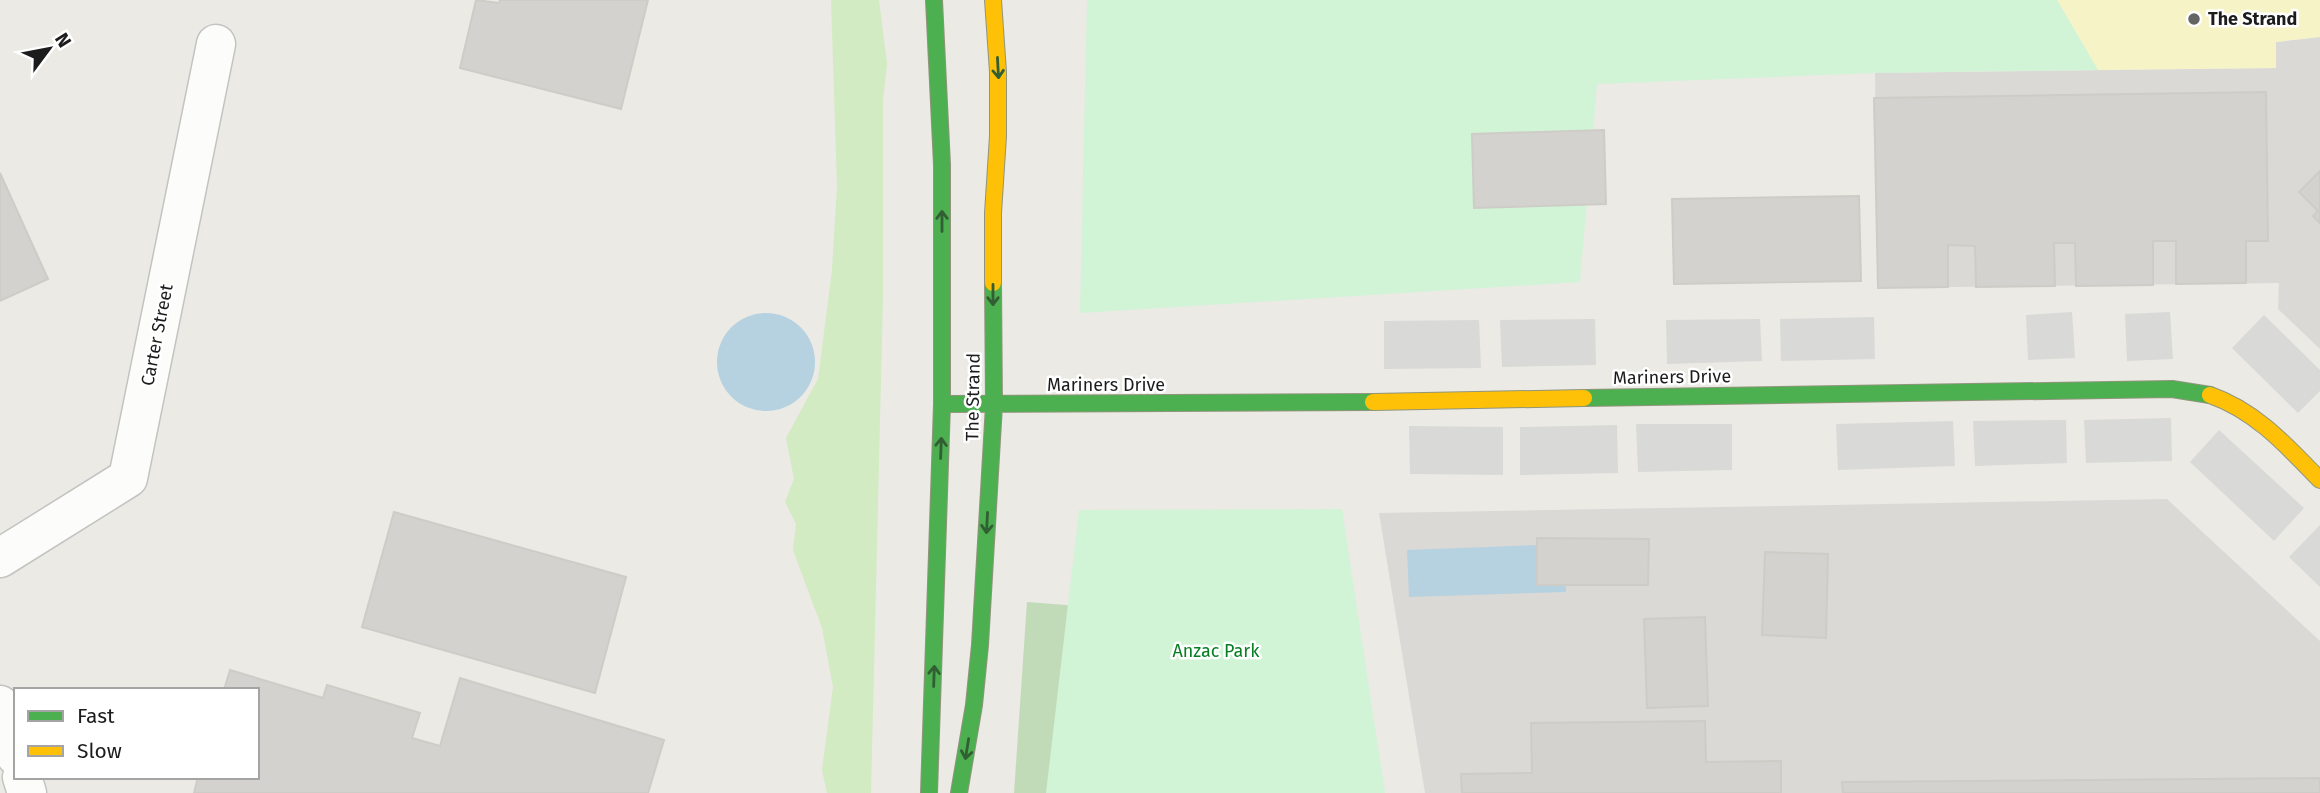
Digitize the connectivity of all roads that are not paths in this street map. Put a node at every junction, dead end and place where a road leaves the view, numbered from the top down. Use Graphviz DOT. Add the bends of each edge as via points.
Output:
graph roads {
  1 [pos="934,0"];
  2 [pos="993,0"];
  3 [pos="216,44"];
  4 [pos="942,404"];
  5 [pos="994,405"];
  6 [pos="2320,480"];
  7 [pos="0,558"];
  8 [pos="0,705"];
  9 [pos="14,749"];
  10 [pos="929,793"];
  11 [pos="959,793"];
  4 -- 1 [label="street, The Strand, one-way" via="942,165"];
  2 -- 5 [label="street, The Strand, one-way" via="999,136 993,213"];
  3 -- 7 [label="street, Carter Street" via="128,478"];
  4 -- 5 [label="street, Mariners Drive"];
  10 -- 4 [label="street, The Strand, one-way"];
  5 -- 6 [label="street, Mariners Drive" via="2172,389 2212,395 2250,414"];
  5 -- 11 [label="street, The Strand, one-way" via="980,645"];
  8 -- 9 [label="street"];
}
